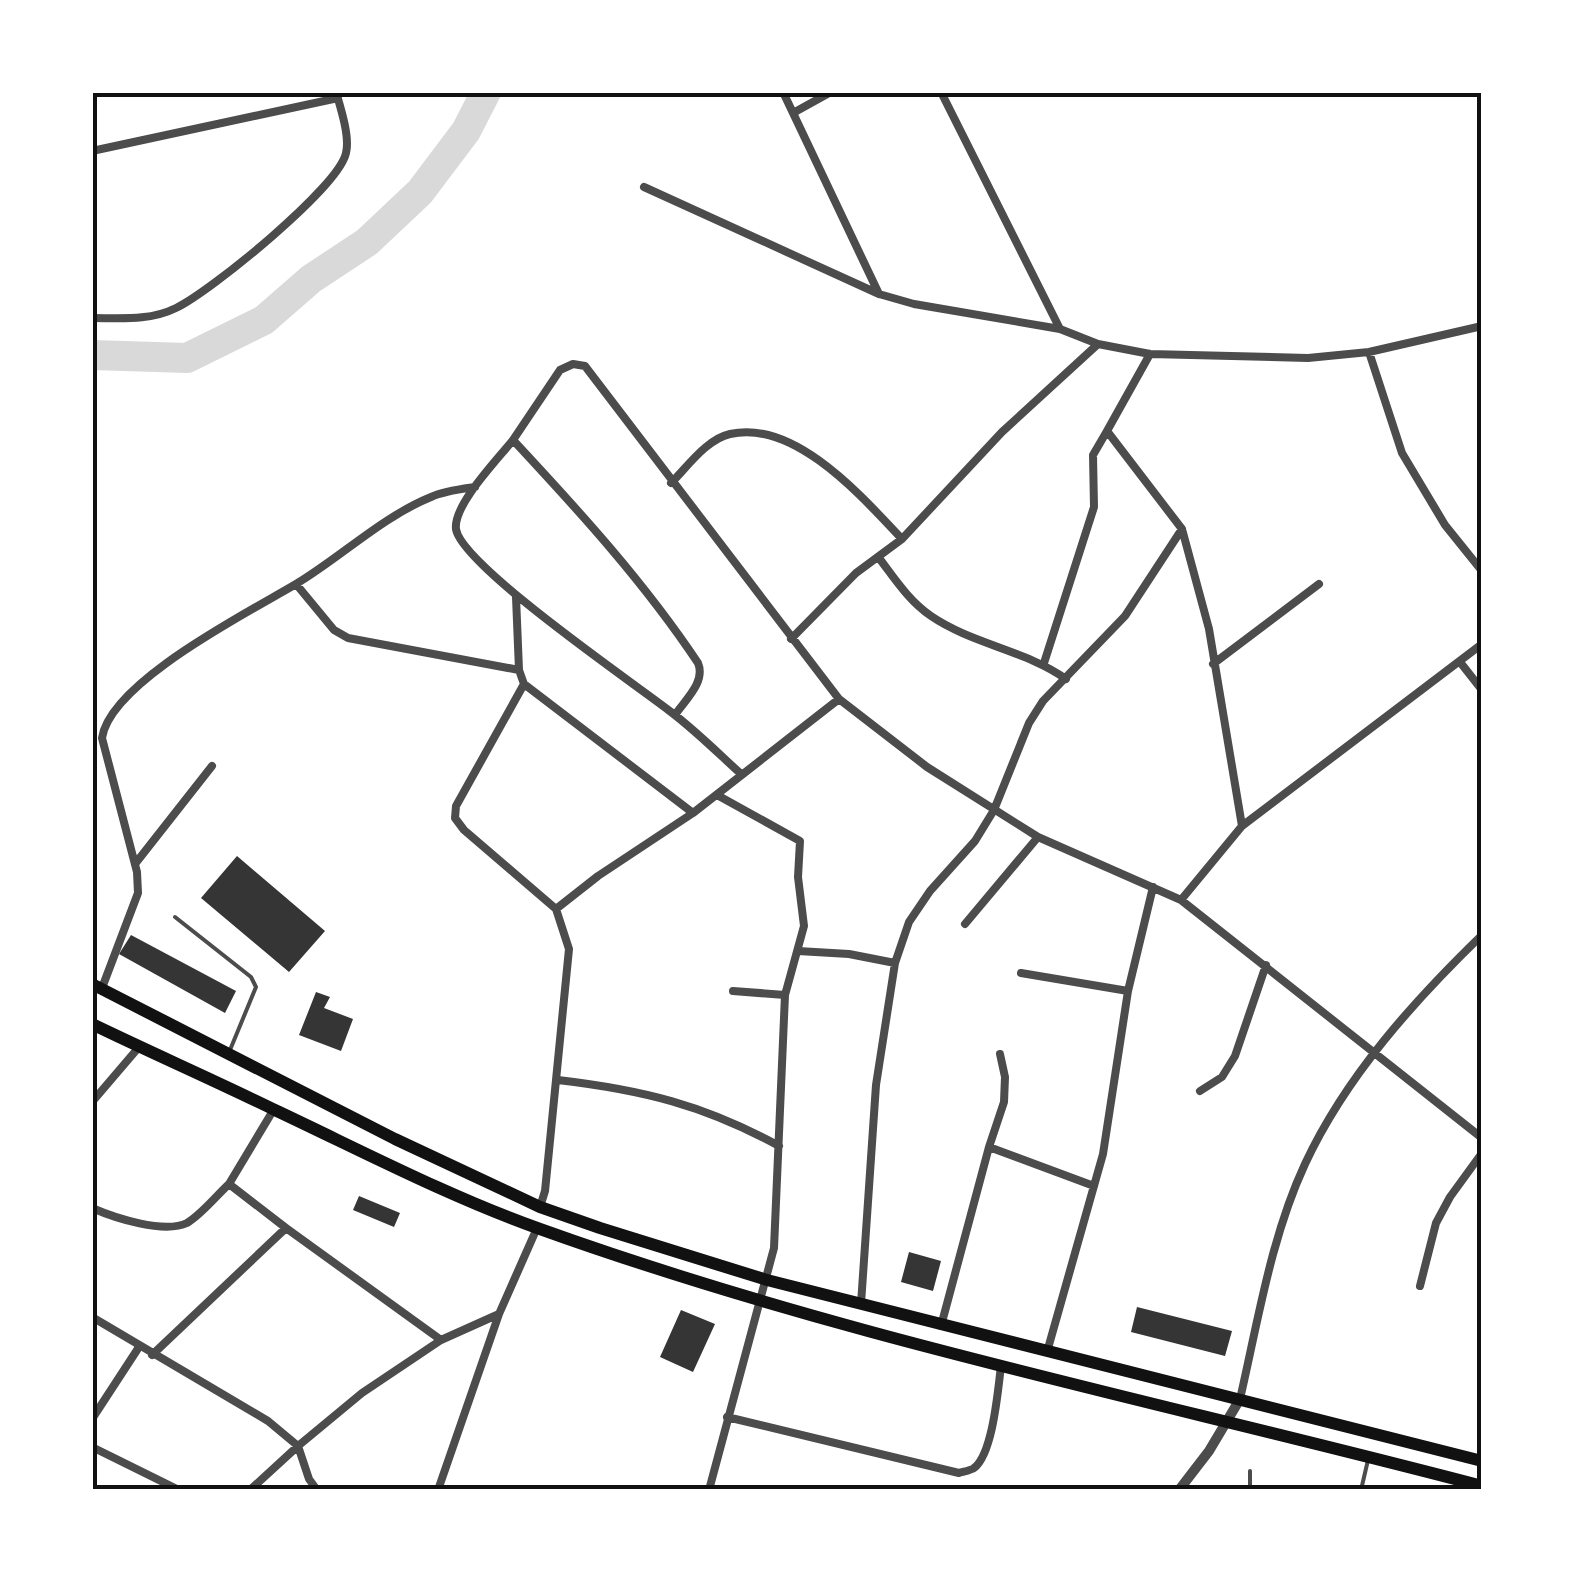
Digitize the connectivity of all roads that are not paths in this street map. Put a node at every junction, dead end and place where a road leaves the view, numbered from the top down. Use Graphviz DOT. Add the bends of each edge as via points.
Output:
graph roads {
  1 [pos="783,92"];
  2 [pos="830,92"];
  3 [pos="941,92"];
  4 [pos="337,95"];
  5 [pos="793,113"];
  6 [pos="92,151"];
  7 [pos="644,187"];
  8 [pos="879,294"];
  9 [pos="92,318"];
  10 [pos="1482,326"];
  11 [pos="1060,329"];
  12 [pos="1098,344"];
  13 [pos="1369,352"];
  14 [pos="1150,354"];
  15 [pos="1107,431"];
  16 [pos="513,440"];
  17 [pos="671,483"];
  18 [pos="476,486"];
  19 [pos="1182,528"];
  20 [pos="902,538"];
  21 [pos="880,558"];
  22 [pos="1482,571"];
  23 [pos="296,584"];
  24 [pos="1319,584"];
  25 [pos="516,596"];
  26 [pos="791,640"];
  27 [pos="1482,644"];
  28 [pos="1460,662"];
  29 [pos="1044,663"];
  30 [pos="1213,664"];
  31 [pos="519,670"];
  32 [pos="1066,679"];
  33 [pos="524,684"];
  34 [pos="1482,690"];
  35 [pos="839,699"];
  36 [pos="675,715"];
  37 [pos="212,766"];
  38 [pos="741,774"];
  39 [pos="718,795"];
  40 [pos="994,810"];
  41 [pos="692,814"];
  42 [pos="1242,826"];
  43 [pos="1038,837"];
  44 [pos="135,864"];
  45 [pos="1153,888"];
  46 [pos="1181,900"];
  47 [pos="556,909"];
  48 [pos="174,917"];
  49 [pos="965,924"];
  50 [pos="1482,935"];
  51 [pos="798,951"];
  52 [pos="895,962"];
  53 [pos="1266,964"];
  54 [pos="1022,972"];
  55 [pos="97,986"];
  56 [pos="733,991"];
  57 [pos="1128,992"];
  58 [pos="785,995"];
  59 [pos="92,1024"];
  60 [pos="139,1047"];
  61 [pos="1375,1053"];
  62 [pos="228,1054"];
  63 [pos="1000,1054"];
  64 [pos="558,1080"];
  65 [pos="1200,1090"];
  66 [pos="92,1102"];
  67 [pos="274,1109"];
  68 [pos="1482,1138"];
  69 [pos="779,1146"];
  70 [pos="989,1147"];
  71 [pos="1482,1153"];
  72 [pos="229,1184"];
  73 [pos="1094,1186"];
  74 [pos="540,1207"];
  75 [pos="92,1208"];
  76 [pos="286,1228"];
  77 [pos="536,1228"];
  78 [pos="768,1280"];
  79 [pos="1420,1286"];
  80 [pos="760,1300"];
  81 [pos="861,1304"];
  82 [pos="498,1314"];
  83 [pos="92,1317"];
  84 [pos="941,1326"];
  85 [pos="960,1331"];
  86 [pos="442,1340"];
  87 [pos="139,1347"];
  88 [pos="1047,1352"];
  89 [pos="152,1354"];
  90 [pos="952,1354"];
  91 [pos="1002,1366"];
  92 [pos="1240,1399"];
  93 [pos="727,1417"];
  94 [pos="92,1419"];
  95 [pos="1227,1420"];
  96 [pos="298,1446"];
  97 [pos="92,1447"];
  98 [pos="1368,1458"];
  99 [pos="1482,1461"];
  100 [pos="1250,1471"];
  101 [pos="1482,1486"];
  102 [pos="179,1490"];
  103 [pos="250,1490"];
  104 [pos="317,1490"];
  105 [pos="438,1490"];
  106 [pos="709,1490"];
  107 [pos="1179,1490"];
  108 [pos="1250,1490"];
  109 [pos="1361,1490"];
  1 -- 5 [label="street"];
  2 -- 5 [label="street"];
  3 -- 11 [label="street"];
  4 -- 6 [label="street"];
  4 -- 9 [label="street" via="348,151 330,182 220,280 176,309 142,318"];
  5 -- 8 [label="street"];
  7 -- 8 [label="street"];
  8 -- 11 [label="street"];
  10 -- 13 [label="street"];
  11 -- 12 [label="street"];
  12 -- 14 [label="street"];
  12 -- 20 [label="street"];
  13 -- 14 [label="street" via="1308,358"];
  13 -- 22 [label="street" via="1402,453 1445,526"];
  14 -- 15 [label="street"];
  15 -- 19 [label="street"];
  15 -- 29 [label="street" via="1093,455 1091,518"];
  16 -- 17 [label="street" via="560,370 585,366"];
  16 -- 18 [label="street"];
  16 -- 36 [label="street" via="616,552 698,663 700,680"];
  17 -- 20 [label="street" via="710,444 753,433 818,458"];
  17 -- 26 [label="street"];
  18 -- 23 [label="street" via="418,503"];
  18 -- 25 [label="street" via="456,519 460,540"];
  19 -- 30 [label="street"];
  19 -- 32 [label="street" via="1124,616"];
  20 -- 21 [label="street"];
  21 -- 26 [label="street"];
  21 -- 29 [label="street" via="909,598 934,618"];
  23 -- 31 [label="street" via="348,638"];
  23 -- 44 [label="street" via="169,662 105,724 102,738"];
  24 -- 30 [label="street"];
  25 -- 31 [label="street"];
  25 -- 36 [label="street"];
  26 -- 35 [label="street"];
  27 -- 28 [label="street"];
  28 -- 34 [label="street"];
  28 -- 42 [label="street"];
  29 -- 32 [label="street"];
  30 -- 42 [label="street"];
  31 -- 33 [label="street"];
  32 -- 40 [label="street" via="1029,722"];
  33 -- 41 [label="street"];
  33 -- 47 [label="street" via="456,806 456,818"];
  35 -- 38 [label="street"];
  35 -- 40 [label="street"];
  36 -- 38 [label="street"];
  37 -- 44 [label="street"];
  38 -- 39 [label="street"];
  39 -- 41 [label="street"];
  39 -- 51 [label="street" via="800,841 804,912"];
  40 -- 43 [label="street"];
  40 -- 52 [label="street" via="909,922"];
  41 -- 47 [label="street"];
  42 -- 46 [label="street"];
  43 -- 45 [label="street"];
  43 -- 49 [label="street"];
  44 -- 55 [label="street" via="138,893"];
  45 -- 46 [label="street"];
  45 -- 57 [label="street"];
  46 -- 53 [label="street"];
  47 -- 64 [label="street" via="569,949"];
  48 -- 62 [label="lane" via="252,977 256,987"];
  50 -- 61 [label="street"];
  51 -- 52 [label="street"];
  51 -- 58 [label="street"];
  52 -- 81 [label="street" via="876,1085"];
  53 -- 61 [label="street"];
  53 -- 65 [label="street" via="1236,1056 1222,1077"];
  54 -- 57 [label="street"];
  55 -- 62 [label="main road"];
  56 -- 58 [label="street"];
  57 -- 73 [label="street"];
  58 -- 69 [label="street"];
  59 -- 60 [label="main road"];
  60 -- 66 [label="street"];
  60 -- 67 [label="main road"];
  61 -- 68 [label="street"];
  61 -- 92 [label="street" via="1305,1164 1270,1270"];
  62 -- 74 [label="main road"];
  63 -- 70 [label="street" via="1004,1102"];
  64 -- 69 [label="street" via="704,1109"];
  64 -- 74 [label="street"];
  67 -- 72 [label="street"];
  67 -- 77 [label="main road"];
  69 -- 78 [label="street"];
  70 -- 73 [label="street"];
  70 -- 84 [label="street"];
  71 -- 79 [label="street" via="1436,1223"];
  72 -- 75 [label="street" via="182,1225 117,1218"];
  72 -- 76 [label="street"];
  73 -- 88 [label="street"];
  74 -- 78 [label="main road"];
  76 -- 86 [label="street"];
  76 -- 89 [label="street"];
  77 -- 80 [label="main road"];
  77 -- 82 [label="street"];
  78 -- 80 [label="street"];
  78 -- 81 [label="main road"];
  80 -- 90 [label="main road"];
  80 -- 93 [label="street"];
  81 -- 84 [label="main road"];
  82 -- 86 [label="street"];
  82 -- 105 [label="street"];
  83 -- 87 [label="street"];
  84 -- 85 [label="main road"];
  85 -- 88 [label="main road"];
  85 -- 90 [label="main road"];
  86 -- 96 [label="street" via="362,1392"];
  87 -- 89 [label="street"];
  87 -- 94 [label="street"];
  88 -- 92 [label="main road"];
  89 -- 96 [label="street" via="268,1421"];
  90 -- 91 [label="main road"];
  91 -- 93 [label="street" via="981,1460 959,1473"];
  91 -- 95 [label="main road"];
  92 -- 95 [label="street"];
  92 -- 99 [label="main road"];
  93 -- 106 [label="street"];
  95 -- 98 [label="main road"];
  95 -- 107 [label="street"];
  96 -- 103 [label="street"];
  96 -- 104 [label="street"];
  97 -- 102 [label="street"];
  98 -- 101 [label="main road"];
  98 -- 109 [label="lane"];
  100 -- 108 [label="lane"];
}
